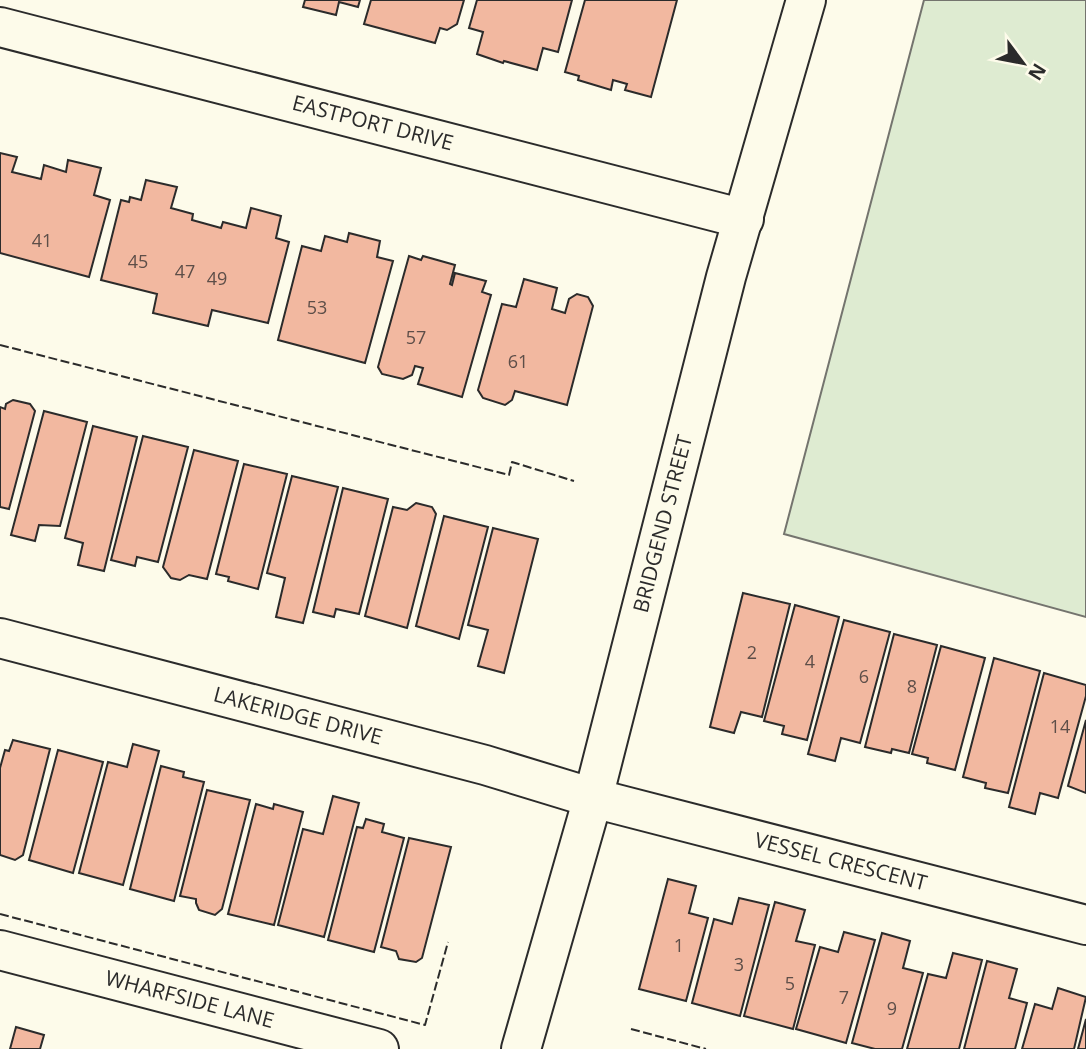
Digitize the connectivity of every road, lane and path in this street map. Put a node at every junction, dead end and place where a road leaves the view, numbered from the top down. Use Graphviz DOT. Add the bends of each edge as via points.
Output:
graph roads {
  1 [pos="806,0"];
  2 [pos="0,27"];
  3 [pos="744,219"];
  4 [pos="0,638"];
  5 [pos="593,798"];
  6 [pos="1086,925"];
  7 [pos="0,950"];
  8 [pos="379,1049"];
  9 [pos="521,1049"];
  1 -- 3 [label="street, BRIDGEND STREET"];
  2 -- 3 [label="street, EASTPORT DRIVE"];
  3 -- 5 [label="street, BRIDGEND STREET"];
  4 -- 5 [label="street, LAKERIDGE DRIVE" via="485,765"];
  5 -- 6 [label="street, VESSEL CRESCENT"];
  5 -- 9 [label="street, BRIDGEND STREET"];
  7 -- 8 [label="street, WHARFSIDE LANE"];
}
